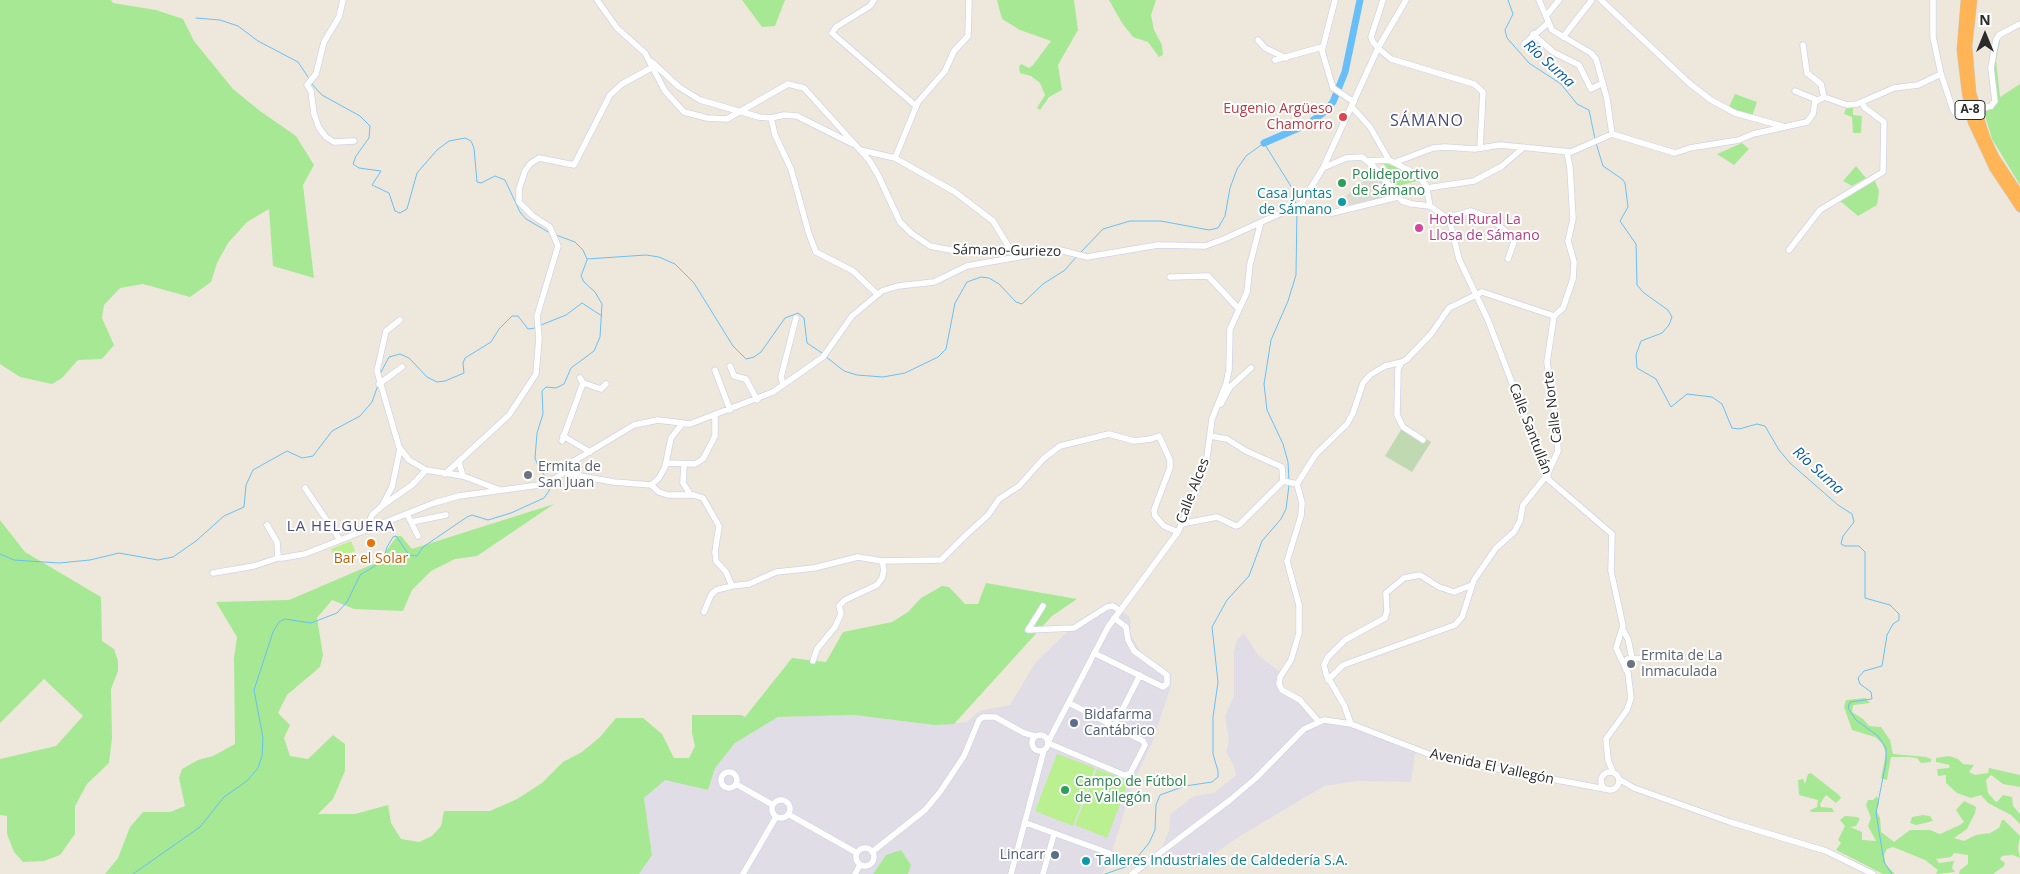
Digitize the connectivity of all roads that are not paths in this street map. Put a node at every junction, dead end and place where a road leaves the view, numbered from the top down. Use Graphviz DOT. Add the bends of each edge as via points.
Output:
graph roads {
  1 [pos="343,0"];
  2 [pos="597,0"];
  3 [pos="874,0"];
  4 [pos="969,0"];
  5 [pos="1335,0"];
  6 [pos="1384,0"];
  7 [pos="1406,0"];
  8 [pos="1539,0"];
  9 [pos="1559,0"];
  10 [pos="1601,0"];
  11 [pos="1933,0"];
  12 [pos="1966,0"];
  13 [pos="1973,0"];
  14 [pos="1591,1"];
  15 [pos="1546,16"];
  16 [pos="1548,23"];
  17 [pos="2020,24"];
  18 [pos="1533,34"];
  19 [pos="1563,37"];
  20 [pos="1258,40"];
  21 [pos="1524,44"];
  22 [pos="1803,45"];
  23 [pos="1322,47"];
  24 [pos="1378,48"];
  25 [pos="649,58"];
  26 [pos="1286,58"];
  27 [pos="1275,60"];
  28 [pos="653,67"];
  29 [pos="1941,74"];
  30 [pos="1603,83"];
  31 [pos="1795,91"];
  32 [pos="1824,98"];
  33 [pos="1817,100"];
  34 [pos="1862,103"];
  35 [pos="1353,104"];
  36 [pos="916,106"];
  37 [pos="742,112"];
  38 [pos="771,118"];
  39 [pos="1784,127"];
  40 [pos="1612,134"];
  41 [pos="354,141"];
  42 [pos="858,148"];
  43 [pos="1480,148"];
  44 [pos="1523,148"];
  45 [pos="1567,152"];
  46 [pos="895,158"];
  47 [pos="1389,160"];
  48 [pos="1368,161"];
  49 [pos="1396,162"];
  50 [pos="1323,168"];
  51 [pos="1427,188"];
  52 [pos="2020,195"];
  53 [pos="1398,197"];
  54 [pos="1430,206"];
  55 [pos="2020,208"];
  56 [pos="1332,213"];
  57 [pos="1447,218"];
  58 [pos="1261,222"];
  59 [pos="1010,249"];
  60 [pos="1054,250"];
  61 [pos="1789,250"];
  62 [pos="1508,259"];
  63 [pos="1170,277"];
  64 [pos="877,294"];
  65 [pos="1476,294"];
  66 [pos="1239,309"];
  67 [pos="1554,316"];
  68 [pos="796,318"];
  69 [pos="400,320"];
  70 [pos="1402,362"];
  71 [pos="730,366"];
  72 [pos="402,367"];
  73 [pos="1251,368"];
  74 [pos="715,370"];
  75 [pos="379,384"];
  76 [pos="606,384"];
  77 [pos="783,384"];
  78 [pos="757,400"];
  79 [pos="730,410"];
  80 [pos="1214,411"];
  81 [pos="715,416"];
  82 [pos="682,424"];
  83 [pos="1210,436"];
  84 [pos="1423,440"];
  85 [pos="400,449"];
  86 [pos="590,452"];
  87 [pos="459,462"];
  88 [pos="666,463"];
  89 [pos="684,464"];
  90 [pos="426,470"];
  91 [pos="564,471"];
  92 [pos="445,474"];
  93 [pos="1547,475"];
  94 [pos="464,476"];
  95 [pos="1284,481"];
  96 [pos="1295,483"];
  97 [pos="651,485"];
  98 [pos="305,488"];
  99 [pos="501,490"];
  100 [pos="690,494"];
  101 [pos="382,506"];
  102 [pos="407,514"];
  103 [pos="446,515"];
  104 [pos="411,522"];
  105 [pos="1181,524"];
  106 [pos="267,525"];
  107 [pos="367,529"];
  108 [pos="1178,532"];
  109 [pos="418,536"];
  110 [pos="340,540"];
  111 [pos="278,558"];
  112 [pos="882,561"];
  113 [pos="213,573"];
  114 [pos="1472,585"];
  115 [pos="732,586"];
  116 [pos="1043,606"];
  117 [pos="1119,610"];
  118 [pos="704,612"];
  119 [pos="1114,618"];
  120 [pos="1623,630"];
  121 [pos="1094,653"];
  122 [pos="1632,658"];
  123 [pos="1649,658"];
  124 [pos="814,661"];
  125 [pos="1626,670"];
  126 [pos="1140,675"];
  127 [pos="1328,680"];
  128 [pos="1069,702"];
  129 [pos="1319,722"];
  130 [pos="1351,724"];
  131 [pos="1114,726"];
  132 [pos="1033,738"];
  133 [pos="1045,745"];
  134 [pos="1608,760"];
  135 [pos="1613,772"];
  136 [pos="1604,775"];
  137 [pos="1619,779"];
  138 [pos="736,784"];
  139 [pos="1583,786"];
  140 [pos="1634,788"];
  141 [pos="1605,789"];
  142 [pos="1614,789"];
  143 [pos="773,804"];
  144 [pos="788,814"];
  145 [pos="776,817"];
  146 [pos="1026,823"];
  147 [pos="1054,834"];
  148 [pos="872,852"];
  149 [pos="857,853"];
  150 [pos="1109,853"];
  151 [pos="860,864"];
  152 [pos="856,873"];
  153 [pos="743,874"];
  154 [pos="1012,874"];
  155 [pos="1043,874"];
  156 [pos="1132,874"];
  157 [pos="1873,874"];
  1 -- 41 [label="street" via="339,16 324,42 316,74 307,85 319,128 326,137 334,142"];
  2 -- 25 [label="street, Sámano-Guriezo" via="617,28"];
  3 -- 36 [label="street" via="832,33"];
  4 -- 36 [label="street" via="968,36"];
  5 -- 23 [label="street"];
  6 -- 24 [label="street" via="1372,37"];
  7 -- 24 [label="street, Sámano-Guriezo"];
  8 -- 15 [label="street"];
  9 -- 15 [label="street"];
  10 -- 39 [label="street" via="1711,100 1735,113"];
  11 -- 29 [label="street" via="1934,37"];
  12 -- 55 [label="highway, A-8" via="1961,50 1972,122 1994,169"];
  13 -- 52 [label="highway, A-8" via="1968,41 1972,92 1986,138"];
  14 -- 19 [label="street"];
  15 -- 16 [label="street"];
  16 -- 18 [label="street"];
  16 -- 19 [label="street"];
  17 -- 29 [label="street, bridge" via="1996,40 1991,68 1995,101 1991,106 1956,114"];
  18 -- 21 [label="street"];
  18 -- 30 [label="street" via="1553,52 1579,65 1591,89"];
  19 -- 30 [label="street" via="1591,53"];
  20 -- 26 [label="street" via="1264,48"];
  22 -- 32 [label="street" via="1808,73 1821,84"];
  23 -- 26 [label="street"];
  23 -- 35 [label="street" via="1331,84"];
  24 -- 35 [label="street, Sámano-Guriezo"];
  24 -- 43 [label="street" via="1391,60 1478,86 1483,92 1484,104"];
  25 -- 28 [label="street, Sámano-Guriezo"];
  25 -- 37 [label="street" via="691,95 713,105"];
  26 -- 27 [label="street"];
  28 -- 37 [label="street, Sámano-Guriezo" via="665,91 684,112 720,119"];
  28 -- 87 [label="street" via="622,84 610,95 574,165 539,158 525,171 519,202 551,229 558,251 537,316 538,366 533,382 509,415"];
  29 -- 34 [label="street" via="1918,85 1894,88"];
  30 -- 40 [label="street"];
  31 -- 33 [label="street"];
  32 -- 33 [label="street"];
  32 -- 34 [label="street" via="1847,105"];
  33 -- 39 [label="street" via="1807,122"];
  34 -- 61 [label="street" via="1884,122 1883,172 1820,210"];
  35 -- 47 [label="street"];
  35 -- 50 [label="street, Sámano-Guriezo"];
  36 -- 46 [label="street"];
  37 -- 38 [label="street"];
  37 -- 42 [label="street, Sámano-Guriezo" via="781,87 800,85"];
  38 -- 42 [label="street" via="797,116"];
  38 -- 64 [label="street" via="791,169 816,252 853,271"];
  39 -- 40 [label="street" via="1672,153"];
  40 -- 45 [label="street"];
  42 -- 46 [label="street"];
  42 -- 59 [label="street, Sámano-Guriezo" via="878,175 900,222 922,241 948,251"];
  43 -- 44 [label="street" via="1500,144"];
  43 -- 49 [label="street" via="1434,148"];
  44 -- 45 [label="street"];
  44 -- 51 [label="street" via="1507,162 1474,181"];
  45 -- 67 [label="street" via="1573,219 1568,241 1574,262 1571,288 1563,308"];
  46 -- 59 [label="street" via="955,192 987,215"];
  47 -- 48 [label="street"];
  47 -- 49 [label="street"];
  48 -- 50 [label="street" via="1352,157"];
  48 -- 53 [label="street"];
  49 -- 51 [label="street" via="1421,178"];
  50 -- 58 [label="street, Sámano-Guriezo" via="1296,206"];
  51 -- 54 [label="street"];
  53 -- 54 [label="street" via="1407,203"];
  53 -- 56 [label="street"];
  54 -- 57 [label="street"];
  57 -- 62 [label="street" via="1471,211 1490,218 1514,239"];
  57 -- 65 [label="street, Calle Santullán" via="1459,259"];
  58 -- 60 [label="street, Sámano-Guriezo" via="1205,246 1158,245 1094,256"];
  58 -- 66 [label="street, Calle Alces" via="1246,292"];
  59 -- 60 [label="street, Sámano-Guriezo"];
  60 -- 64 [label="street" via="967,266 934,282 898,286"];
  63 -- 66 [label="street" via="1208,276"];
  64 -- 77 [label="street" via="852,316 823,357"];
  65 -- 67 [label="street" via="1490,294"];
  65 -- 70 [label="street" via="1449,308 1431,334"];
  65 -- 93 [label="street, Calle Santullán"];
  66 -- 80 [label="street, Calle Alces" via="1230,329 1226,384"];
  67 -- 93 [label="street, Calle Norte" via="1547,362 1558,452"];
  68 -- 77 [label="street" via="781,377"];
  69 -- 75 [label="street" via="389,327 383,337 377,371"];
  70 -- 84 [label="street" via="1397,376 1397,415 1403,427"];
  70 -- 96 [label="street" via="1385,366 1370,375 1347,424 1316,454"];
  71 -- 78 [label="street" via="734,376 746,379"];
  72 -- 75 [label="street"];
  73 -- 80 [label="street" via="1230,387"];
  74 -- 79 [label="street"];
  75 -- 85 [label="street"];
  76 -- 86 [label="street" via="601,389 582,381 563,438"];
  77 -- 78 [label="street"];
  78 -- 79 [label="street"];
  79 -- 81 [label="street"];
  80 -- 83 [label="street, Calle Alces"];
  81 -- 82 [label="street"];
  81 -- 89 [label="street" via="715,436 703,459 695,464"];
  82 -- 86 [label="street" via="658,420 634,425"];
  82 -- 88 [label="street" via="672,438"];
  83 -- 95 [label="street" via="1227,439 1282,467"];
  83 -- 105 [label="street, Calle Alces" via="1204,469"];
  85 -- 90 [label="street" via="413,463"];
  85 -- 101 [label="street" via="392,487"];
  86 -- 91 [label="street"];
  87 -- 92 [label="street"];
  87 -- 94 [label="street"];
  88 -- 89 [label="street"];
  88 -- 97 [label="street" via="659,478"];
  89 -- 100 [label="street" via="683,483"];
  90 -- 92 [label="street"];
  90 -- 101 [label="street" via="412,485"];
  91 -- 97 [label="street" via="614,482"];
  91 -- 99 [label="street" via="546,484"];
  92 -- 94 [label="street"];
  93 -- 114 [label="street, Calle Norte" via="1523,505 1514,532 1492,553"];
  93 -- 120 [label="street, Calle Santullán" via="1552,484 1612,534 1611,570"];
  94 -- 99 [label="street"];
  95 -- 96 [label="street"];
  95 -- 105 [label="street" via="1239,525 1216,517"];
  96 -- 129 [label="street" via="1302,503 1301,516 1288,561 1299,605 1300,626 1296,647 1279,684 1282,690 1300,700"];
  97 -- 100 [label="street" via="668,495"];
  98 -- 110 [label="street"];
  99 -- 102 [label="street" via="459,496"];
  100 -- 115 [label="street" via="703,498 716,517 720,526 716,561"];
  101 -- 107 [label="street" via="372,515"];
  102 -- 104 [label="street"];
  102 -- 107 [label="street"];
  103 -- 104 [label="street"];
  104 -- 109 [label="street"];
  105 -- 108 [label="street, Calle Alces"];
  106 -- 111 [label="street" via="277,542"];
  107 -- 110 [label="street"];
  108 -- 112 [label="street" via="1164,526 1155,516 1154,510 1170,468 1170,460 1159,436 1143,441 1109,434 1060,446 1042,459 1020,486 999,499 988,515 941,560"];
  108 -- 117 [label="street, Calle Alces"];
  110 -- 111 [label="street" via="305,554"];
  111 -- 113 [label="street"];
  112 -- 115 [label="street" via="858,557 814,568 776,572 750,584"];
  112 -- 124 [label="street" via="884,570 877,585 844,600 839,606 835,627 817,649"];
  114 -- 127 [label="street, Calle Norte" via="1462,617 1455,625 1348,663"];
  114 -- 127 [label="street" via="1454,592 1420,575 1401,579 1386,593 1385,618 1345,640 1328,657 1324,665"];
  115 -- 118 [label="street" via="716,590"];
  116 -- 117 [label="street" via="1028,630 1074,628 1107,607"];
  117 -- 119 [label="street, Calle Alces"];
  119 -- 121 [label="street, Calle Alces"];
  119 -- 126 [label="street" via="1126,627 1134,651 1168,677 1167,684 1163,687"];
  120 -- 122 [label="street"];
  120 -- 125 [label="street, Calle Santullán" via="1616,648"];
  121 -- 126 [label="street"];
  121 -- 128 [label="street, Calle Alces"];
  122 -- 123 [label="street"];
  122 -- 125 [label="street" via="1627,659"];
  125 -- 134 [label="street, Calle Santullán" via="1630,702 1607,737"];
  126 -- 131 [label="street"];
  127 -- 130 [label="street" via="1344,705"];
  128 -- 131 [label="street"];
  128 -- 133 [label="street, Calle Alces"];
  129 -- 130 [label="street, Avenida El Vallegón" via="1334,720"];
  129 -- 156 [label="street, Avenida El Vallegón" via="1292,738 1256,778"];
  130 -- 139 [label="street, Avenida El Vallegón" via="1431,755"];
  131 -- 133 [label="street" via="1145,743 1128,776"];
  132 -- 133 [label="street"];
  132 -- 133 [label="street" via="1032,748"];
  132 -- 148 [label="street" via="995,717 979,720 964,756 940,792 925,810"];
  133 -- 146 [label="street"];
  134 -- 135 [label="street"];
  134 -- 136 [label="street"];
  135 -- 136 [label="street"];
  135 -- 137 [label="street"];
  136 -- 139 [label="street"];
  136 -- 141 [label="street" via="1601,784"];
  137 -- 140 [label="street"];
  137 -- 142 [label="street"];
  138 -- 143 [label="street"];
  139 -- 141 [label="street, Avenida El Vallegón"];
  140 -- 142 [label="street"];
  140 -- 157 [label="street" via="1816,848"];
  141 -- 142 [label="street"];
  143 -- 144 [label="street" via="786,802 790,808"];
  143 -- 145 [label="street" via="772,811"];
  144 -- 145 [label="street" via="783,818"];
  144 -- 149 [label="street"];
  145 -- 153 [label="street"];
  146 -- 147 [label="street"];
  146 -- 154 [label="street"];
  147 -- 150 [label="street"];
  147 -- 155 [label="street"];
  148 -- 149 [label="street" via="864,849"];
  148 -- 151 [label="street" via="872,863"];
  149 -- 151 [label="street"];
  151 -- 152 [label="street"];
}
